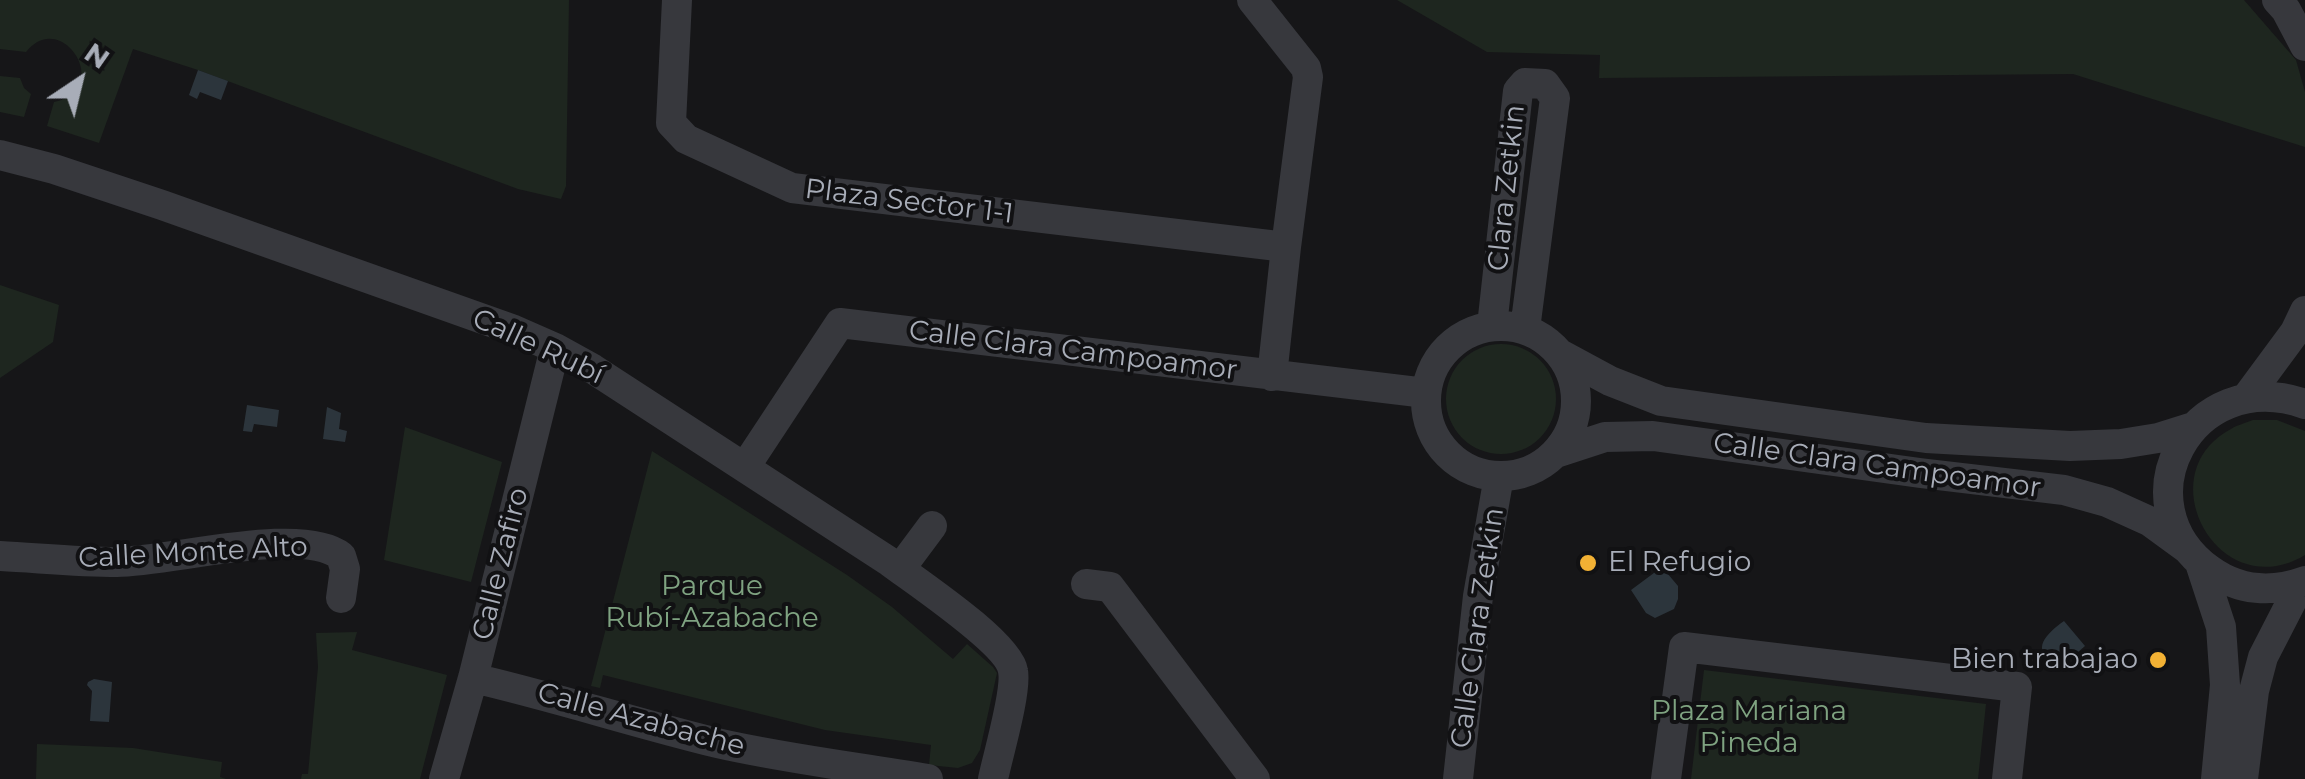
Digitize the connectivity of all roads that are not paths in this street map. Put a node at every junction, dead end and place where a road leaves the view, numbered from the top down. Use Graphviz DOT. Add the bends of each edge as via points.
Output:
graph roads {
  1 [pos="678,0"];
  2 [pos="1252,0"];
  3 [pos="2277,0"];
  4 [pos="2305,46"];
  5 [pos="0,155"];
  6 [pos="1286,247"];
  7 [pos="2305,311"];
  8 [pos="1492,326"];
  9 [pos="1525,329"];
  10 [pos="555,348"];
  11 [pos="1560,354"];
  12 [pos="1272,376"];
  13 [pos="1426,393"];
  14 [pos="2247,397"];
  15 [pos="2305,404"];
  16 [pos="2193,428"];
  17 [pos="1556,453"];
  18 [pos="745,467"];
  19 [pos="1499,476"];
  20 [pos="932,526"];
  21 [pos="2193,555"];
  22 [pos="0,556"];
  23 [pos="900,569"];
  24 [pos="2303,582"];
  25 [pos="1086,584"];
  26 [pos="341,598"];
  27 [pos="473,678"];
  28 [pos="444,779"];
  29 [pos="928,779"];
  30 [pos="993,779"];
  31 [pos="1255,779"];
  32 [pos="1458,779"];
  33 [pos="1666,779"];
  34 [pos="2007,779"];
  35 [pos="2216,779"];
  36 [pos="2243,779"];
  1 -- 6 [label="street, Plaza Sector 1-1" via="670,124 686,139 792,188"];
  2 -- 6 [label="street" via="1308,77"];
  3 -- 4 [label="street"];
  5 -- 10 [label="street, Calle Rubí" via="162,205"];
  6 -- 12 [label="street"];
  7 -- 14 [label="street"];
  8 -- 9 [label="street"];
  8 -- 9 [label="street, Clara Zetkin" via="1518,90 1532,82 1545,84 1555,98"];
  8 -- 13 [label="street" via="1446,348"];
  9 -- 11 [label="street"];
  10 -- 18 [label="street, Calle Rubí"];
  10 -- 27 [label="street, Calle Zafiro"];
  11 -- 16 [label="street, Calle Clara Campoamor" via="1661,401 1926,438 2070,446 2121,444"];
  11 -- 17 [label="street" via="1576,393 1568,436"];
  12 -- 13 [label="street, Calle Clara Campoamor"];
  12 -- 18 [label="street, Calle Clara Campoamor" via="840,323"];
  13 -- 19 [label="street" via="1437,441 1475,472"];
  14 -- 15 [label="street" via="2275,395"];
  14 -- 16 [label="street" via="2208,413"];
  16 -- 21 [label="street" via="2169,486 2176,529"];
  17 -- 19 [label="street" via="1520,474"];
  17 -- 21 [label="street, Calle Clara Campoamor" via="1606,436 1653,436 2064,490 2148,521"];
  18 -- 23 [label="street, Calle Rubí"];
  19 -- 32 [label="street, Calle Clara Zetkin"];
  20 -- 23 [label="street"];
  21 -- 24 [label="street, Calle Clara Campoamor" via="2222,579 2247,588"];
  21 -- 35 [label="street" via="2221,627 2225,685"];
  22 -- 26 [label="street, Calle Monte Alto" via="118,562 308,545 341,556"];
  23 -- 30 [label="street, Calle Rubí" via="1011,662 1014,681"];
  24 -- 36 [label="street" via="2263,657"];
  25 -- 31 [label="street" via="1110,587"];
  27 -- 28 [label="street, Calle Zafiro"];
  27 -- 29 [label="street, Calle Azabache" via="718,743"];
  33 -- 34 [label="street" via="1684,647 2017,688"];
}
